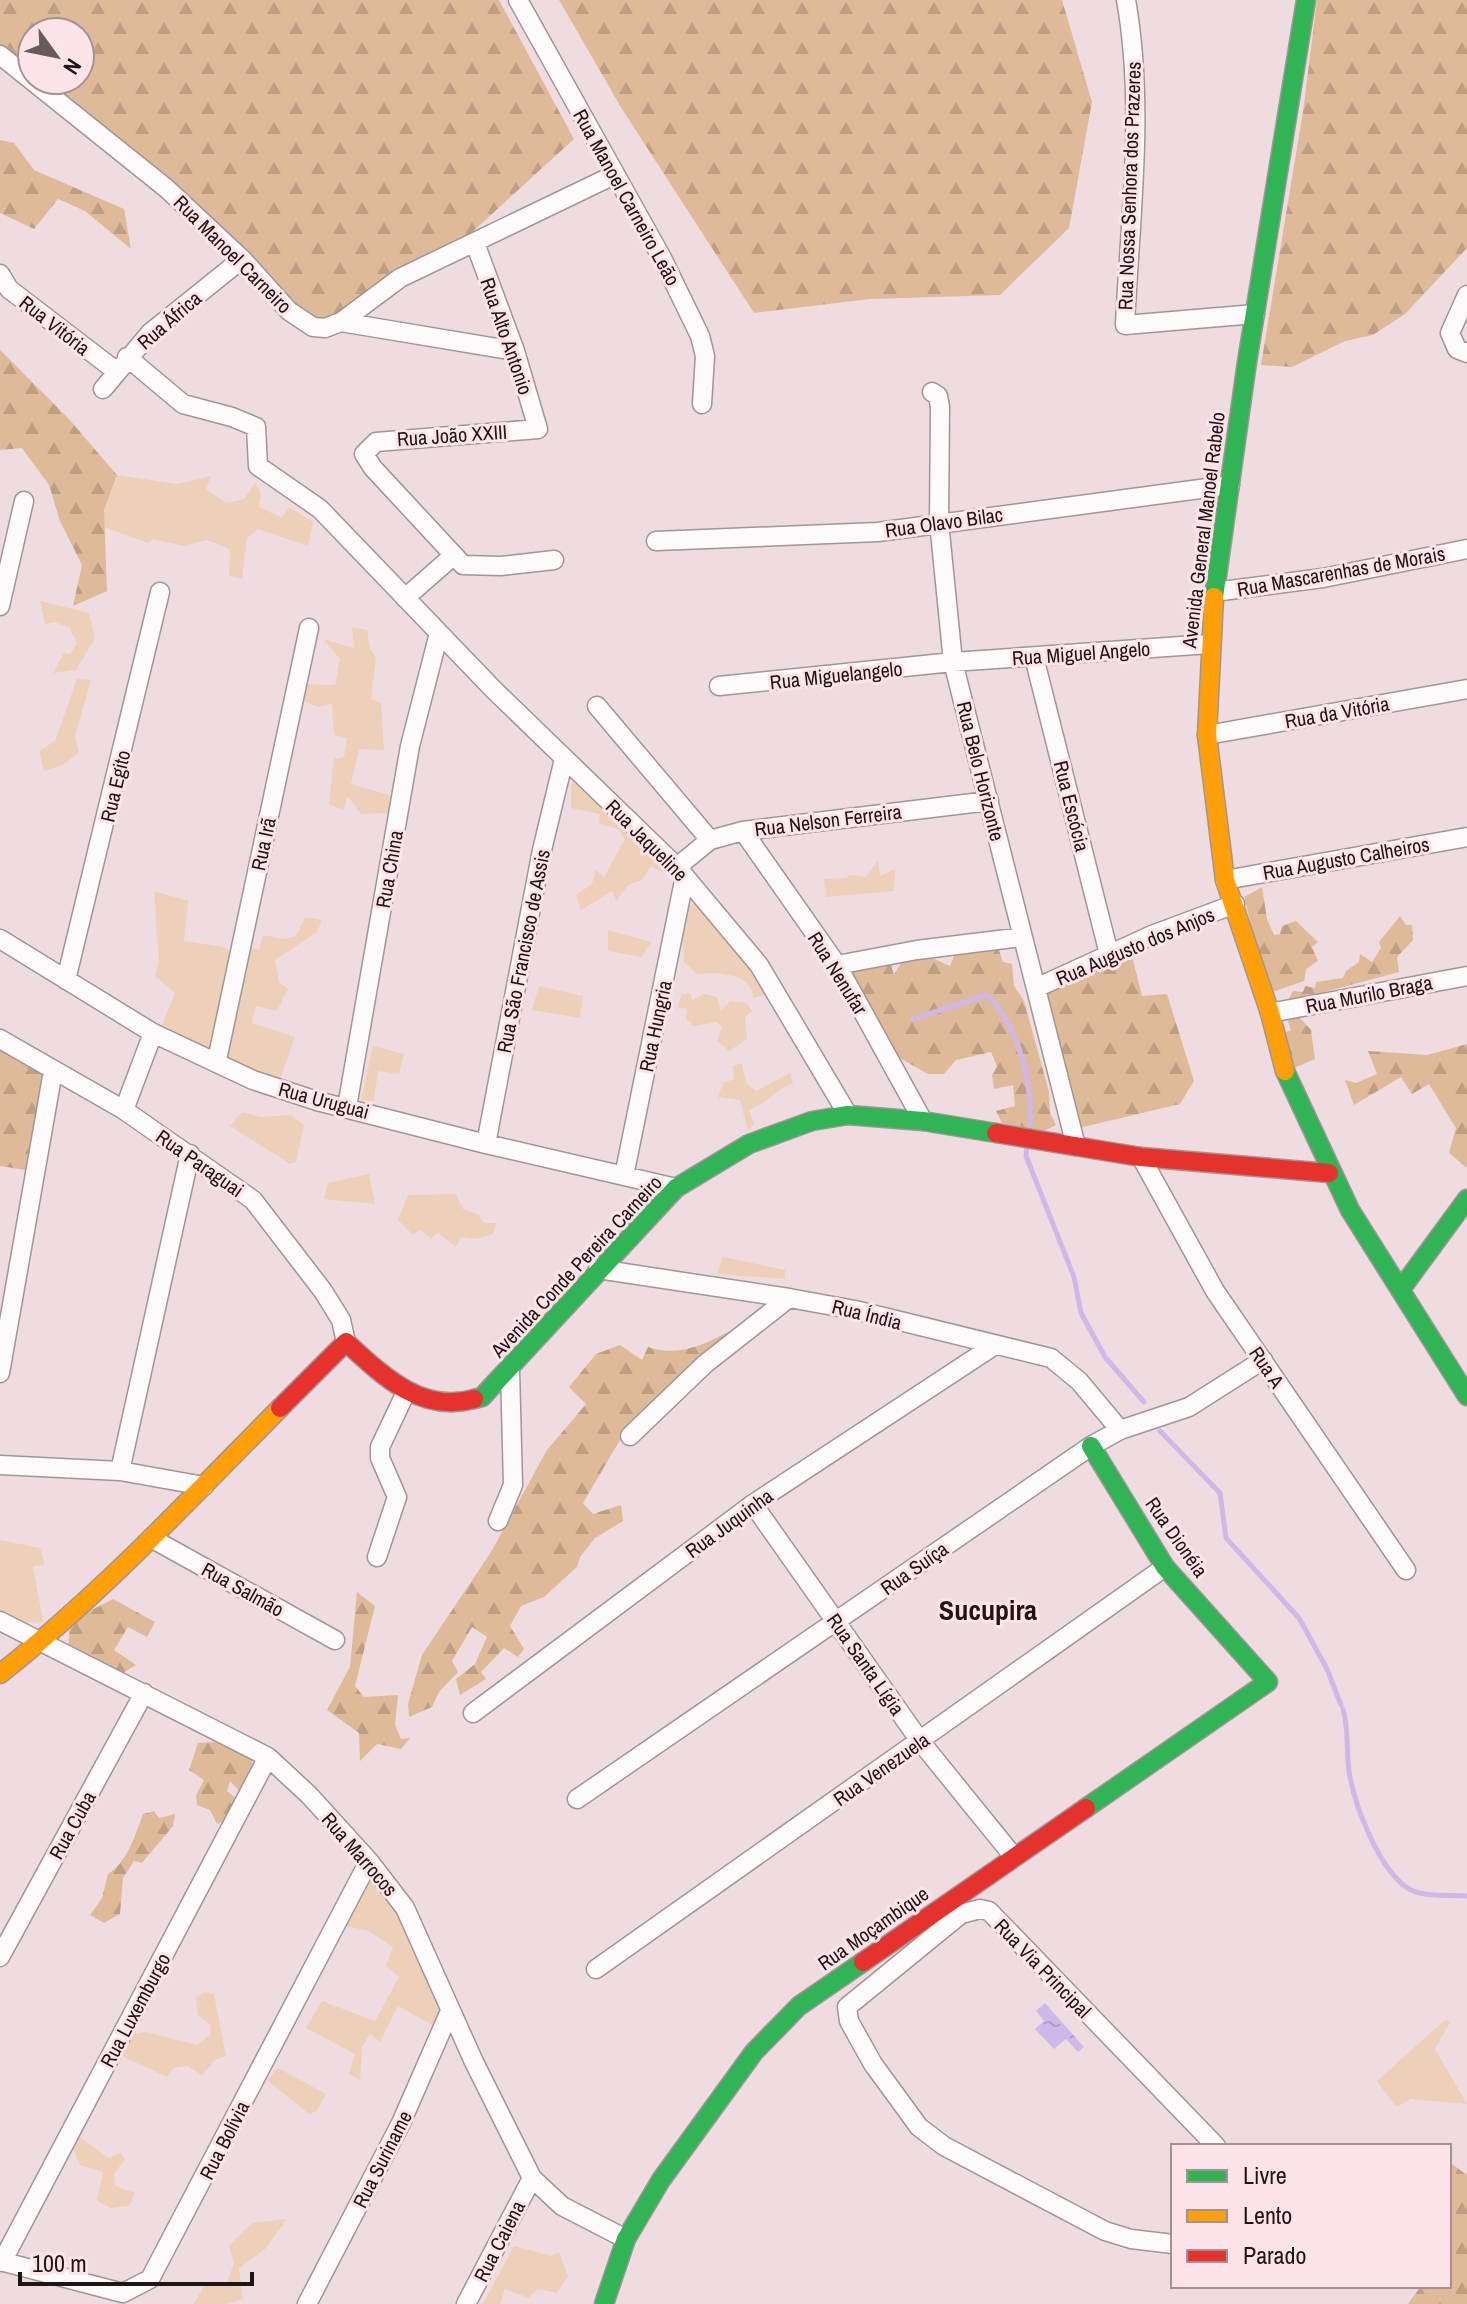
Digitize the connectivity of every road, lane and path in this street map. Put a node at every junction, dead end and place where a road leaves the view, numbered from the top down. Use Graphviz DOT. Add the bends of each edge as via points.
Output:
graph roads {
  1 [pos="518,0"];
  2 [pos="1126,0"];
  3 [pos="1306,0"];
  4 [pos="0,55"];
  5 [pos="614,175"];
  6 [pos="475,243"];
  7 [pos="242,259"];
  8 [pos="0,274"];
  9 [pos="1467,295"];
  10 [pos="1255,314"];
  11 [pos="341,322"];
  12 [pos="515,351"];
  13 [pos="1467,353"];
  14 [pos="122,364"];
  15 [pos="103,389"];
  16 [pos="932,392"];
  17 [pos="702,404"];
  18 [pos="538,429"];
  19 [pos="258,466"];
  20 [pos="1230,485"];
  21 [pos="24,501"];
  22 [pos="939,522"];
  23 [pos="656,541"];
  24 [pos="1467,549"];
  25 [pos="453,556"];
  26 [pos="554,560"];
  27 [pos="160,592"];
  28 [pos="1214,592"];
  29 [pos="405,598"];
  30 [pos="0,606"];
  31 [pos="309,628"];
  32 [pos="439,633"];
  33 [pos="1210,644"];
  34 [pos="1034,657"];
  35 [pos="953,662"];
  36 [pos="719,686"];
  37 [pos="1467,689"];
  38 [pos="597,706"];
  39 [pos="1207,735"];
  40 [pos="564,759"];
  41 [pos="989,801"];
  42 [pos="743,831"];
  43 [pos="1467,837"];
  44 [pos="710,840"];
  45 [pos="681,872"];
  46 [pos="1225,880"];
  47 [pos="1235,904"];
  48 [pos="1022,937"];
  49 [pos="0,939"];
  50 [pos="1109,954"];
  51 [pos="837,965"];
  52 [pos="1467,976"];
  53 [pos="66,980"];
  54 [pos="1036,988"];
  55 [pos="1270,1013"];
  56 [pos="153,1033"];
  57 [pos="0,1039"];
  58 [pos="217,1060"];
  59 [pos="53,1071"];
  60 [pos="347,1107"];
  61 [pos="124,1110"];
  62 [pos="848,1115"];
  63 [pos="923,1121"];
  64 [pos="486,1144"];
  65 [pos="1076,1146"];
  66 [pos="190,1154"];
  67 [pos="1141,1157"];
  68 [pos="1329,1173"];
  69 [pos="624,1176"];
  70 [pos="676,1188"];
  71 [pos="1467,1199"];
  72 [pos="598,1269"];
  73 [pos="1401,1289"];
  74 [pos="789,1298"];
  75 [pos="346,1342"];
  76 [pos="995,1345"];
  77 [pos="1263,1360"];
  78 [pos="510,1370"];
  79 [pos="0,1373"];
  80 [pos="406,1392"];
  81 [pos="1467,1396"];
  82 [pos="1120,1430"];
  83 [pos="630,1436"];
  84 [pos="1091,1446"];
  85 [pos="0,1465"];
  86 [pos="120,1471"];
  87 [pos="204,1486"];
  88 [pos="753,1504"];
  89 [pos="498,1521"];
  90 [pos="151,1538"];
  91 [pos="377,1557"];
  92 [pos="1165,1567"];
  93 [pos="1406,1570"];
  94 [pos="0,1621"];
  95 [pos="837,1623"];
  96 [pos="335,1640"];
  97 [pos="40,1642"];
  98 [pos="0,1674"];
  99 [pos="1268,1682"];
  100 [pos="144,1693"];
  101 [pos="473,1713"];
  102 [pos="920,1741"];
  103 [pos="268,1757"];
  104 [pos="577,1799"];
  105 [pos="1014,1857"];
  106 [pos="369,1861"];
  107 [pos="0,1957"];
  108 [pos="596,1969"];
  109 [pos="450,2011"];
  110 [pos="1214,2144"];
  111 [pos="532,2178"];
  112 [pos="626,2239"];
  113 [pos="1171,2244"];
  114 [pos="1,2262"];
  115 [pos="120,2299"];
  116 [pos="307,2304"];
  117 [pos="466,2304"];
  118 [pos="604,2304"];
  1 -- 5 [label="street, Rua Manoel Carneiro Leão"];
  2 -- 10 [label="street, Rua Nossa Senhora dos Prazeres" via="1134,127 1125,325"];
  3 -- 10 [label="main road, Avenida General Manoel Rabelo"];
  4 -- 7 [label="street, Rua Manoel Carneiro" via="166,188"];
  5 -- 6 [label="street"];
  5 -- 17 [label="street, Rua Manoel Carneiro Leão" via="700,336 705,356"];
  6 -- 11 [label="street" via="400,278"];
  6 -- 12 [label="street, Rua Alto Antonio"];
  7 -- 11 [label="street, Rua Manoel Carneiro" via="301,320 325,328"];
  7 -- 14 [label="street, Rua África" via="150,333"];
  8 -- 14 [label="street, Rua Vitória" via="9,289"];
  9 -- 13 [label="street" via="1450,333 1457,349"];
  10 -- 20 [label="main road, Avenida General Manoel Rabelo"];
  11 -- 12 [label="street, Rua Manoel Carneiro"];
  12 -- 18 [label="street, Rua Alto Antonio"];
  14 -- 15 [label="street, Rua África"];
  14 -- 19 [label="street, Rua Vitória" via="183,404 256,427"];
  16 -- 22 [label="street, Rua Belo Horizonte" via="940,407"];
  18 -- 25 [label="street, Rua João XXIII" via="385,441 366,449 367,461"];
  19 -- 29 [label="street, Rua Jaqueline" via="320,509"];
  20 -- 22 [label="street, Rua Olavo Bilac"];
  20 -- 28 [label="main road, Avenida General Manoel Rabelo"];
  21 -- 30 [label="street"];
  22 -- 23 [label="street, Rua Olavo Bilac" via="878,532"];
  22 -- 35 [label="street, Rua Belo Horizonte"];
  24 -- 28 [label="street, Rua Mascarenhas de Morais" via="1323,578"];
  25 -- 26 [label="street" via="463,565 479,567"];
  25 -- 29 [label="street"];
  27 -- 53 [label="street, Rua Egito"];
  28 -- 33 [label="main road, Avenida General Manoel Rabelo"];
  29 -- 32 [label="street, Rua Jaqueline"];
  31 -- 58 [label="street, Rua Irã"];
  32 -- 40 [label="street, Rua Jaqueline"];
  32 -- 60 [label="street, Rua China" via="410,746"];
  33 -- 34 [label="street, Rua Miguel Angelo"];
  33 -- 39 [label="main road, Avenida General Manoel Rabelo"];
  34 -- 35 [label="street, Rua Miguel Angelo"];
  34 -- 50 [label="street, Rua Escócia"];
  35 -- 36 [label="street, Rua Miguelangelo"];
  35 -- 41 [label="street, Rua Belo Horizonte"];
  37 -- 39 [label="street, Rua da Vitória"];
  38 -- 44 [label="street"];
  39 -- 46 [label="main road, Avenida General Manoel Rabelo"];
  40 -- 45 [label="street, Rua Jaqueline"];
  40 -- 64 [label="street, Rua São Francisco de Assis"];
  41 -- 42 [label="street, Rua Nelson Ferreira"];
  41 -- 48 [label="street, Rua Belo Horizonte"];
  42 -- 44 [label="street, Rua Nelson Ferreira"];
  42 -- 51 [label="street, Rua Nenufar"];
  43 -- 46 [label="street, Rua Augusto Calheiros"];
  44 -- 45 [label="street, Rua Nelson Ferreira"];
  45 -- 62 [label="street, Rua Jaqueline" via="759,965"];
  45 -- 69 [label="street, Rua Hungria"];
  46 -- 47 [label="main road, Avenida General Manoel Rabelo"];
  47 -- 50 [label="street, Rua Augusto dos Anjos"];
  47 -- 55 [label="main road, Avenida General Manoel Rabelo"];
  48 -- 51 [label="street"];
  48 -- 54 [label="street, Rua Belo Horizonte"];
  49 -- 53 [label="street, Rua Uruguai"];
  50 -- 54 [label="street, Rua Augusto dos Anjos"];
  51 -- 63 [label="street, Rua Nenufar"];
  52 -- 55 [label="street, Rua Murilo Braga"];
  53 -- 56 [label="street, Rua Uruguai"];
  54 -- 65 [label="street, Rua Belo Horizonte"];
  55 -- 68 [label="main road, Avenida General Manoel Rabelo" via="1289,1085"];
  56 -- 58 [label="street, Rua Uruguai"];
  56 -- 61 [label="street"];
  57 -- 59 [label="street, Rua Paraguai"];
  58 -- 60 [label="street, Rua Uruguai" via="284,1091"];
  59 -- 61 [label="street, Rua Paraguai"];
  59 -- 79 [label="street"];
  60 -- 64 [label="street, Rua Uruguai"];
  61 -- 66 [label="street, Rua Paraguai"];
  62 -- 63 [label="main road, Avenida Conde Pereira Carneiro"];
  62 -- 70 [label="main road, Avenida Conde Pereira Carneiro" via="812,1121 749,1144"];
  63 -- 65 [label="main road, Avenida Conde Pereira Carneiro"];
  64 -- 69 [label="street, Rua Uruguai"];
  65 -- 67 [label="main road, Avenida Conde Pereira Carneiro"];
  66 -- 75 [label="street, Rua Paraguai" via="265,1213 341,1320"];
  66 -- 86 [label="street"];
  67 -- 68 [label="main road, Avenida Conde Pereira Carneiro"];
  67 -- 77 [label="street, Rua A" via="1215,1291"];
  68 -- 73 [label="main road, Avenida General Manoel Rabelo"];
  69 -- 70 [label="street, Rua Uruguai"];
  70 -- 72 [label="main road, Avenida Conde Pereira Carneiro"];
  71 -- 73 [label="main road"];
  72 -- 74 [label="street"];
  72 -- 78 [label="main road, Avenida Conde Pereira Carneiro"];
  73 -- 81 [label="main road, Avenida General Manoel Rabelo"];
  74 -- 76 [label="street, Rua Índia"];
  74 -- 83 [label="street" via="705,1364"];
  75 -- 80 [label="main road, Avenida Conde Pereira Carneiro"];
  75 -- 87 [label="main road"];
  76 -- 82 [label="street, Rua Índia" via="1035,1352 1065,1367"];
  76 -- 88 [label="street, Rua Juquinha"];
  77 -- 82 [label="street, Rua Suíça" via="1189,1407"];
  77 -- 93 [label="street, Rua A"];
  78 -- 80 [label="main road, Avenida Conde Pereira Carneiro" via="467,1404 434,1404"];
  78 -- 89 [label="street" via="513,1485"];
  80 -- 91 [label="street" via="380,1447 397,1497"];
  82 -- 84 [label="street, Rua Suíça"];
  84 -- 92 [label="main road, Rua Dionéia"];
  84 -- 95 [label="street, Rua Suíça"];
  85 -- 86 [label="street"];
  86 -- 87 [label="street"];
  87 -- 90 [label="main road"];
  88 -- 95 [label="street, Rua Santa Lígia"];
  88 -- 101 [label="street, Rua Juquinha"];
  90 -- 96 [label="street, Rua Salmão"];
  90 -- 97 [label="main road"];
  92 -- 99 [label="main road, Rua Dionéia"];
  92 -- 102 [label="street, Rua Venezuela"];
  94 -- 97 [label="street, Rua Marrocos"];
  95 -- 102 [label="street, Rua Santa Lígia"];
  95 -- 104 [label="street, Rua Suíça"];
  97 -- 98 [label="main road"];
  97 -- 100 [label="street, Rua Marrocos"];
  99 -- 105 [label="main road, Rua Moçambique"];
  100 -- 103 [label="street, Rua Marrocos"];
  100 -- 107 [label="street, Rua Cuba"];
  102 -- 105 [label="street, Rua Santa Lígia"];
  102 -- 108 [label="street, Rua Venezuela"];
  103 -- 106 [label="street, Rua Marrocos"];
  103 -- 114 [label="street, Rua Luxemburgo"];
  105 -- 112 [label="main road, Rua Moçambique" via="754,2052 661,2180"];
  106 -- 109 [label="street, Rua Marrocos" via="405,1908"];
  106 -- 115 [label="street, Rua Bolívia" via="158,2267 150,2279"];
  109 -- 111 [label="street, Rua Marrocos"];
  109 -- 116 [label="street, Rua Suriname" via="401,2123"];
  110 -- 113 [label="street, Rua Via Principal" via="989,1911 961,1914 847,2007 846,2015 873,2064 919,2127 944,2146 1102,2239"];
  111 -- 112 [label="street, Rua Marrocos" via="562,2206"];
  111 -- 117 [label="street, Rua Caiena"];
  112 -- 118 [label="main road, Rua Moçambique"];
  114 -- 115 [label="street, Rua Bolívia"];
}
